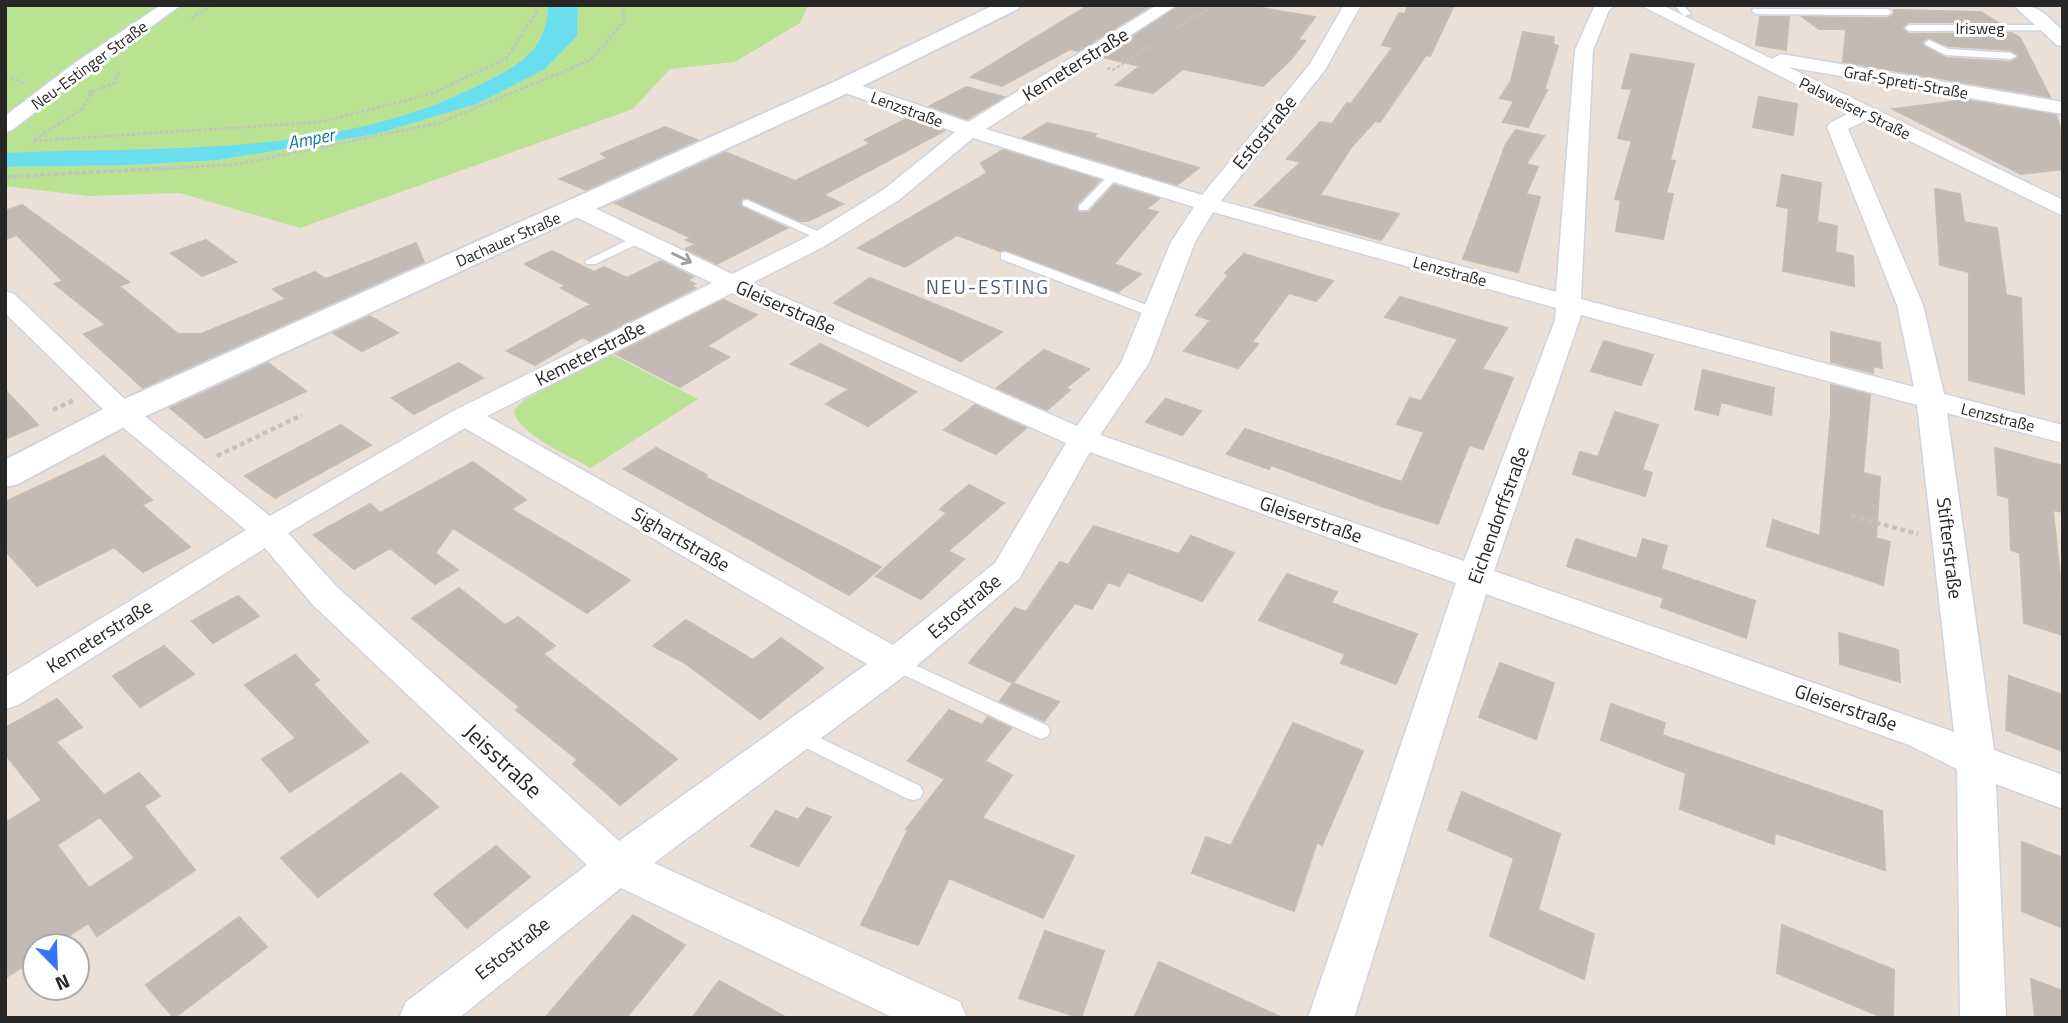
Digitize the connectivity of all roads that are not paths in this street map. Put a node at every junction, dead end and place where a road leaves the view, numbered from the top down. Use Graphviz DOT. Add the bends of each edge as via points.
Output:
graph roads {
  1 [pos="173,5"];
  2 [pos="1012,5"];
  3 [pos="1169,5"];
  4 [pos="1607,5"];
  5 [pos="1648,5"];
  6 [pos="1678,5"];
  7 [pos="2021,5"];
  8 [pos="1345,6"];
  9 [pos="1756,11"];
  10 [pos="1888,12"];
  11 [pos="1687,14"];
  12 [pos="1909,27"];
  13 [pos="2057,35"];
  14 [pos="1929,43"];
  15 [pos="1749,55"];
  16 [pos="2011,56"];
  17 [pos="844,86"];
  18 [pos="2063,108"];
  19 [pos="1866,113"];
  20 [pos="5,126"];
  21 [pos="968,131"];
  22 [pos="1114,176"];
  23 [pos="747,204"];
  24 [pos="1206,205"];
  25 [pos="2060,206"];
  26 [pos="576,208"];
  27 [pos="1083,208"];
  28 [pos="822,237"];
  29 [pos="640,238"];
  30 [pos="1005,256"];
  31 [pos="591,261"];
  32 [pos="732,283"];
  33 [pos="5,299"];
  34 [pos="1570,304"];
  35 [pos="1155,313"];
  36 [pos="1931,400"];
  37 [pos="123,413"];
  38 [pos="465,416"];
  39 [pos="2063,434"];
  40 [pos="1083,439"];
  41 [pos="5,475"];
  42 [pos="268,531"];
  43 [pos="1475,576"];
  44 [pos="895,663"];
  45 [pos="5,695"];
  46 [pos="1041,731"];
  47 [pos="797,735"];
  48 [pos="1976,760"];
  49 [pos="913,792"];
  50 [pos="2063,792"];
  51 [pos="617,866"];
  52 [pos="422,1018"];
  53 [pos="944,1018"];
  54 [pos="1331,1018"];
  55 [pos="1983,1018"];
  1 -- 20 [label="street, Neu-Estinger Straße"];
  2 -- 17 [label="street, Dachauer Straße"];
  3 -- 21 [label="street, Kemeterstraße"];
  4 -- 34 [label="street, Eichendorffstraße" via="1602,7 1584,50"];
  5 -- 15 [label="street, Palsweiser Straße"];
  6 -- 11 [label="lane"];
  7 -- 13 [label="street"];
  8 -- 24 [label="street, Estostraße" via="1318,66"];
  9 -- 10 [label="lane"];
  12 -- 13 [label="lane, Irisweg"];
  14 -- 16 [label="lane" via="1946,52"];
  15 -- 18 [label="street, Graf-Spreti-Straße"];
  15 -- 19 [label="street, Palsweiser Straße"];
  17 -- 21 [label="street, Lenzstraße"];
  17 -- 26 [label="street, Dachauer Straße"];
  19 -- 25 [label="street, Palsweiser Straße"];
  19 -- 36 [label="street, Stifterstraße" via="1837,127 1910,305"];
  21 -- 22 [label="street, Lenzstraße"];
  21 -- 28 [label="street, Kemeterstraße" via="891,195"];
  22 -- 24 [label="street, Lenzstraße"];
  22 -- 27 [label="lane"];
  23 -- 28 [label="lane"];
  24 -- 34 [label="street, Lenzstraße"];
  24 -- 35 [label="street, Estostraße" via="1183,242"];
  26 -- 29 [label="street, Gleiserstraße"];
  26 -- 37 [label="street, Dachauer Straße"];
  28 -- 32 [label="street, Kemeterstraße"];
  29 -- 31 [label="lane"];
  29 -- 32 [label="street, Gleiserstraße, one-way"];
  30 -- 35 [label="lane"];
  32 -- 38 [label="street, Kemeterstraße"];
  32 -- 40 [label="street, Gleiserstraße"];
  33 -- 37 [label="street, Jeisstraße"];
  34 -- 36 [label="street, Lenzstraße"];
  34 -- 43 [label="street, Eichendorffstraße"];
  35 -- 40 [label="street, Estostraße" via="1135,363"];
  36 -- 39 [label="street, Lenzstraße"];
  36 -- 48 [label="street, Stifterstraße"];
  37 -- 41 [label="street, Dachauer Straße"];
  37 -- 42 [label="street, Jeisstraße"];
  38 -- 42 [label="street, Kemeterstraße"];
  38 -- 44 [label="street, Sighartstraße"];
  40 -- 43 [label="street, Gleiserstraße"];
  40 -- 44 [label="street, Estostraße" via="1007,571"];
  42 -- 45 [label="street, Kemeterstraße"];
  42 -- 51 [label="street, Jeisstraße" via="325,596"];
  43 -- 48 [label="street, Gleiserstraße" via="1922,734"];
  43 -- 54 [label="street, Eichendorffstraße"];
  44 -- 46 [label="lane"];
  44 -- 47 [label="street, Estostraße"];
  47 -- 49 [label="lane"];
  47 -- 51 [label="street, Estostraße"];
  48 -- 50 [label="street, Gleiserstraße"];
  48 -- 55 [label="street, Stifterstraße"];
  51 -- 52 [label="street, Estostraße"];
  51 -- 53 [label="street, Jeisstraße"];
}
